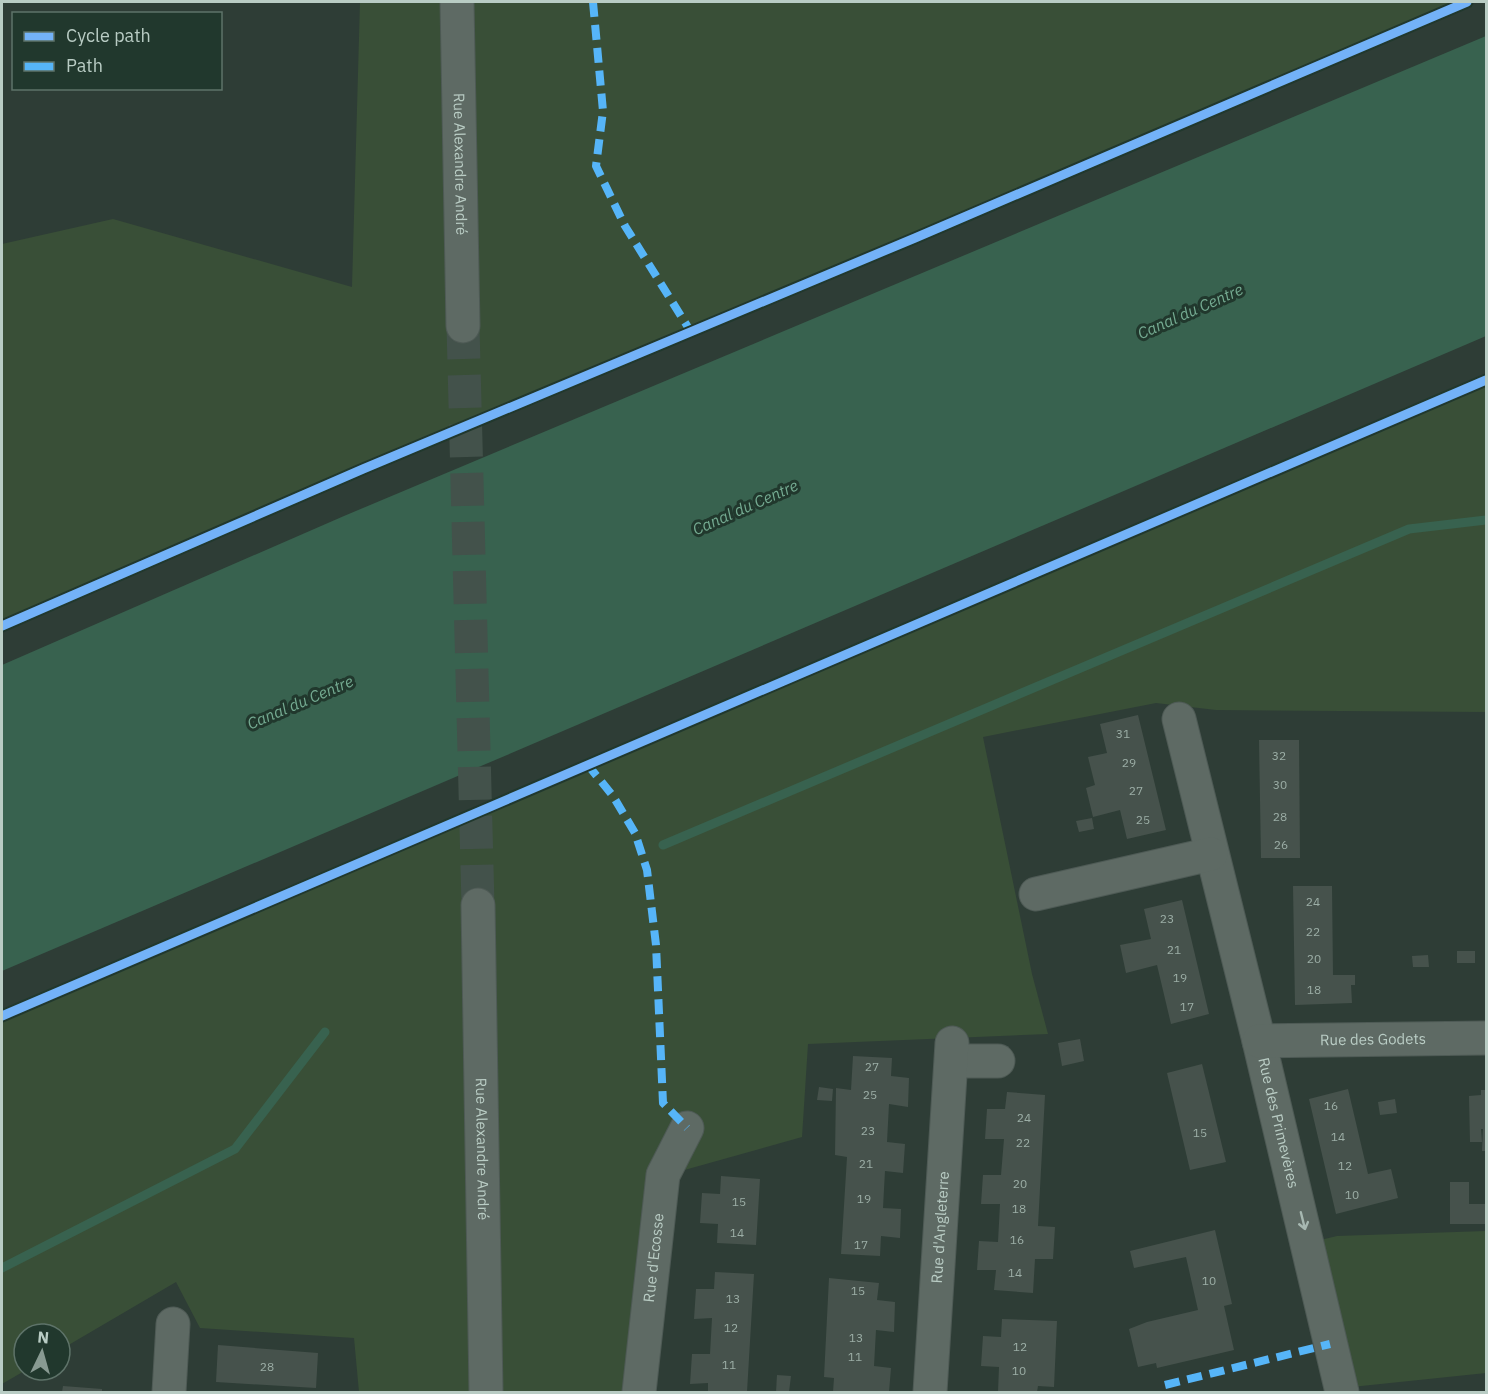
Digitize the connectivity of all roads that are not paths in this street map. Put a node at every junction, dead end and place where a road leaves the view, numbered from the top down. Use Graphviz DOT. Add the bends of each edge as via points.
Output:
graph roads {
  1 [pos="457,2"];
  2 [pos="463,326"];
  3 [pos="1179,719"];
  4 [pos="1211,854"];
  5 [pos="1036,894"];
  6 [pos="478,905"];
  7 [pos="1486,1038"];
  8 [pos="1259,1041"];
  9 [pos="998,1061"];
  10 [pos="687,1128"];
  11 [pos="173,1324"];
  12 [pos="169,1392"];
  13 [pos="486,1392"];
  14 [pos="639,1392"];
  15 [pos="930,1392"];
  16 [pos="1342,1392"];
  1 -- 2 [label="street, Rue Alexandre André"];
  3 -- 4 [label="street, Rue des Primevères"];
  4 -- 5 [label="street"];
  4 -- 8 [label="street, Rue des Primevères"];
  6 -- 13 [label="street, Rue Alexandre André"];
  7 -- 8 [label="street, Rue des Godets"];
  8 -- 16 [label="street, Rue des Primevères, one-way"];
  9 -- 15 [label="street, Rue d'Angleterre" via="952,1052"];
  10 -- 14 [label="street, Rue d'Ecosse" via="663,1175"];
  11 -- 12 [label="street"];
}
